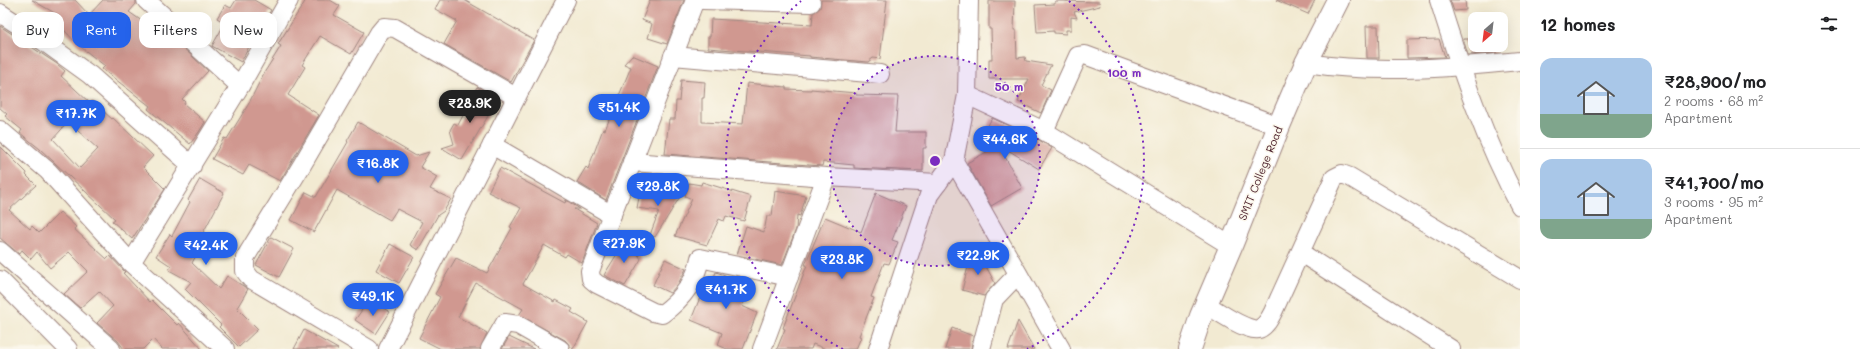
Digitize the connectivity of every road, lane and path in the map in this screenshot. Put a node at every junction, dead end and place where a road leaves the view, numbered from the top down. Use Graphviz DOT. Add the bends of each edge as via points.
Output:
graph roads {
  1 [pos="146,0"];
  2 [pos="289,0"];
  3 [pos="566,0"];
  4 [pos="695,0"];
  5 [pos="703,0"];
  6 [pos="969,0"];
  7 [pos="1338,0"];
  8 [pos="1439,0"];
  9 [pos="812,2"];
  10 [pos="0,13"];
  11 [pos="673,56"];
  12 [pos="1520,61"];
  13 [pos="1306,64"];
  14 [pos="1460,67"];
  15 [pos="880,74"];
  16 [pos="240,86"];
  17 [pos="967,96"];
  18 [pos="516,98"];
  19 [pos="1279,126"];
  20 [pos="0,130"];
  21 [pos="1044,131"];
  22 [pos="492,145"];
  23 [pos="954,161"];
  24 [pos="632,162"];
  25 [pos="192,166"];
  26 [pos="826,177"];
  27 [pos="1513,178"];
  28 [pos="938,183"];
  29 [pos="1520,206"];
  30 [pos="612,216"];
  31 [pos="1231,246"];
  32 [pos="0,251"];
  33 [pos="1301,253"];
  34 [pos="131,263"];
  35 [pos="1018,274"];
  36 [pos="789,277"];
  37 [pos="1520,279"];
  38 [pos="0,280"];
  39 [pos="1206,304"];
  40 [pos="68,349"];
  41 [pos="111,349"];
  42 [pos="225,349"];
  43 [pos="369,349"];
  44 [pos="388,349"];
  45 [pos="490,349"];
  46 [pos="560,349"];
  47 [pos="762,349"];
  48 [pos="878,349"];
  49 [pos="981,349"];
  50 [pos="1061,349"];
  51 [pos="1190,349"];
  52 [pos="1451,349"];
  1 -- 16 [label="street"];
  2 -- 16 [label="street"];
  3 -- 18 [label="street"];
  4 -- 11 [label="street"];
  5 -- 9 [label="street"];
  6 -- 17 [label="street"];
  7 -- 13 [label="main road, SMIT College Road"];
  8 -- 14 [label="street"];
  10 -- 25 [label="street" via="90,75"];
  11 -- 15 [label="street"];
  11 -- 24 [label="street"];
  12 -- 14 [label="street"];
  13 -- 14 [label="street" via="1342,69 1379,70"];
  13 -- 19 [label="main road, SMIT College Road"];
  14 -- 27 [label="street"];
  16 -- 25 [label="street"];
  17 -- 21 [label="street"];
  17 -- 23 [label="street"];
  18 -- 22 [label="street"];
  18 -- 43 [label="street" via="395,28 384,27 245,258 245,271 251,279"];
  19 -- 21 [label="street" via="1085,55 1078,56"];
  19 -- 31 [label="main road, SMIT College Road"];
  20 -- 34 [label="street" via="48,171"];
  21 -- 31 [label="street"];
  22 -- 30 [label="street"];
  22 -- 44 [label="street"];
  23 -- 28 [label="street"];
  23 -- 35 [label="street"];
  24 -- 26 [label="street"];
  24 -- 30 [label="street"];
  25 -- 34 [label="street"];
  26 -- 28 [label="street"];
  26 -- 36 [label="street"];
  27 -- 29 [label="street"];
  28 -- 48 [label="street" via="929,195"];
  30 -- 36 [label="street" via="590,271 591,279 653,312 662,314 692,283 700,258"];
  31 -- 39 [label="main road, SMIT College Road"];
  32 -- 41 [label="street"];
  33 -- 37 [label="street" via="1334,178 1342,174"];
  33 -- 39 [label="street" via="1273,312 1259,329 1240,324"];
  33 -- 52 [label="street"];
  34 -- 42 [label="street"];
  35 -- 49 [label="street" via="994,299"];
  35 -- 50 [label="street"];
  36 -- 47 [label="street"];
  38 -- 40 [label="street"];
  39 -- 51 [label="main road, SMIT College Road"];
  45 -- 46 [label="street" via="505,323 518,325"];
}
